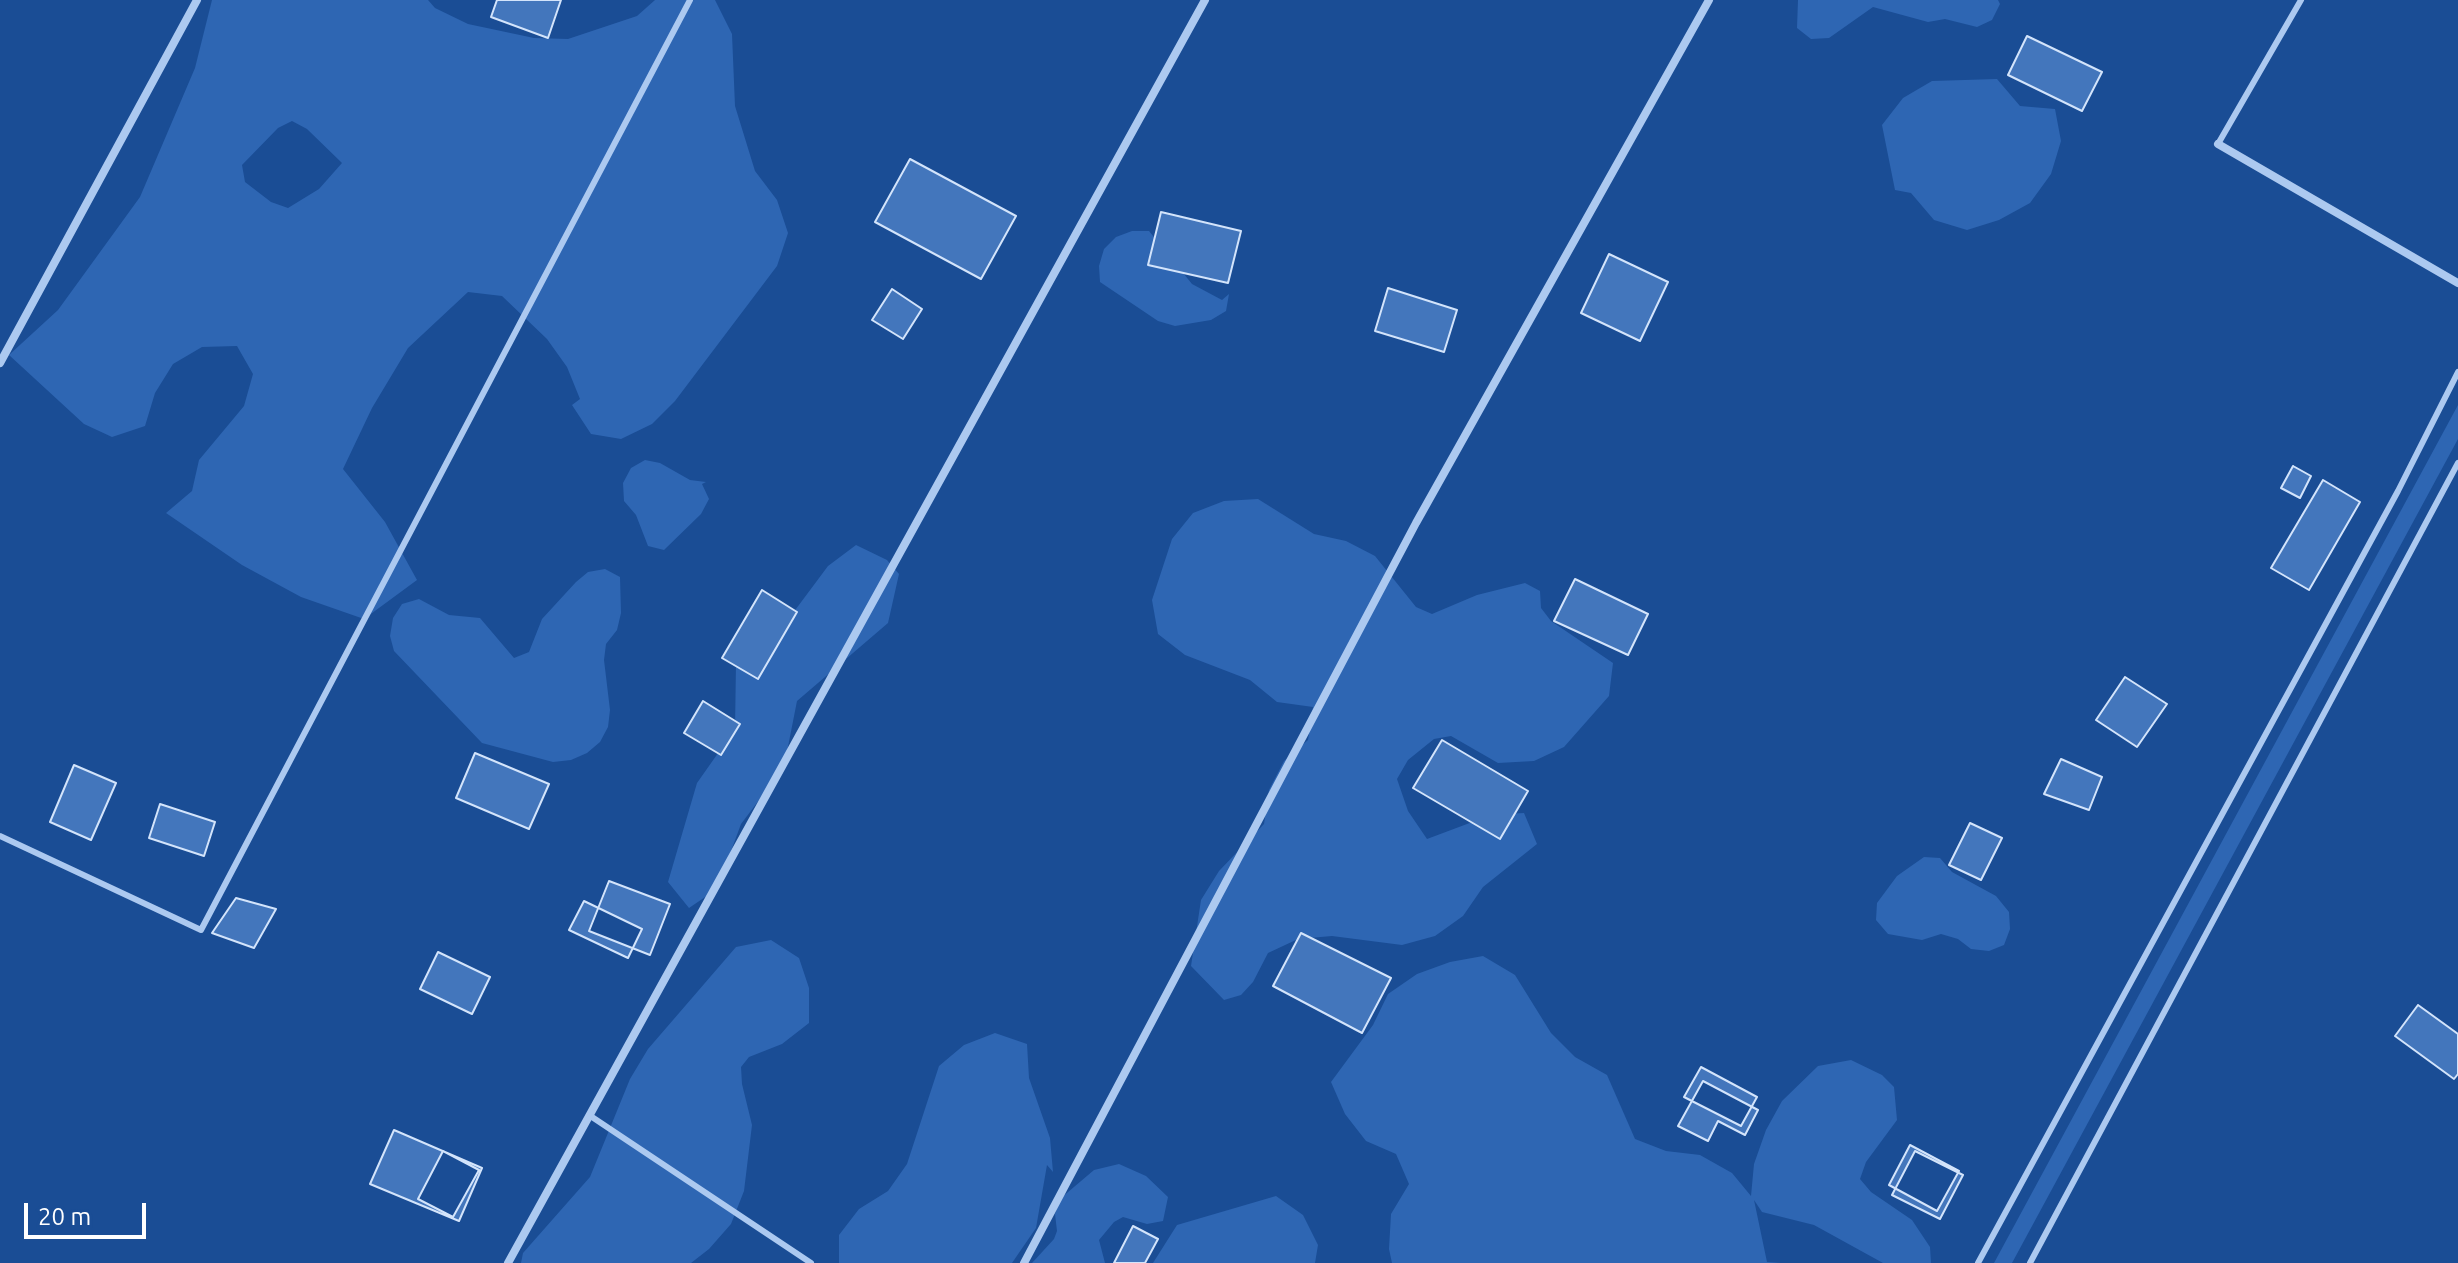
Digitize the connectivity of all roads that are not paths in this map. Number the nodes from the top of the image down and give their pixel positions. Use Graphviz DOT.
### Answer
graph roads {
  1 [pos="197,0"];
  2 [pos="690,0"];
  3 [pos="1205,0"];
  4 [pos="1709,0"];
  5 [pos="2301,0"];
  6 [pos="2218,144"];
  7 [pos="2458,283"];
  8 [pos="0,363"];
  9 [pos="2458,372"];
  10 [pos="2458,463"];
  11 [pos="0,836"];
  12 [pos="589,1115"];
  13 [pos="508,1263"];
  14 [pos="811,1263"];
  15 [pos="1024,1263"];
  16 [pos="1978,1263"];
  17 [pos="2030,1263"];
  1 -- 8 [label="street"];
  2 -- 11 [label="lane"];
  3 -- 12 [label="street"];
  4 -- 15 [label="street"];
  5 -- 6 [label="lane"];
  6 -- 7 [label="street"];
  9 -- 16 [label="lane"];
  10 -- 17 [label="lane"];
  12 -- 13 [label="street"];
  12 -- 14 [label="lane"];
}
